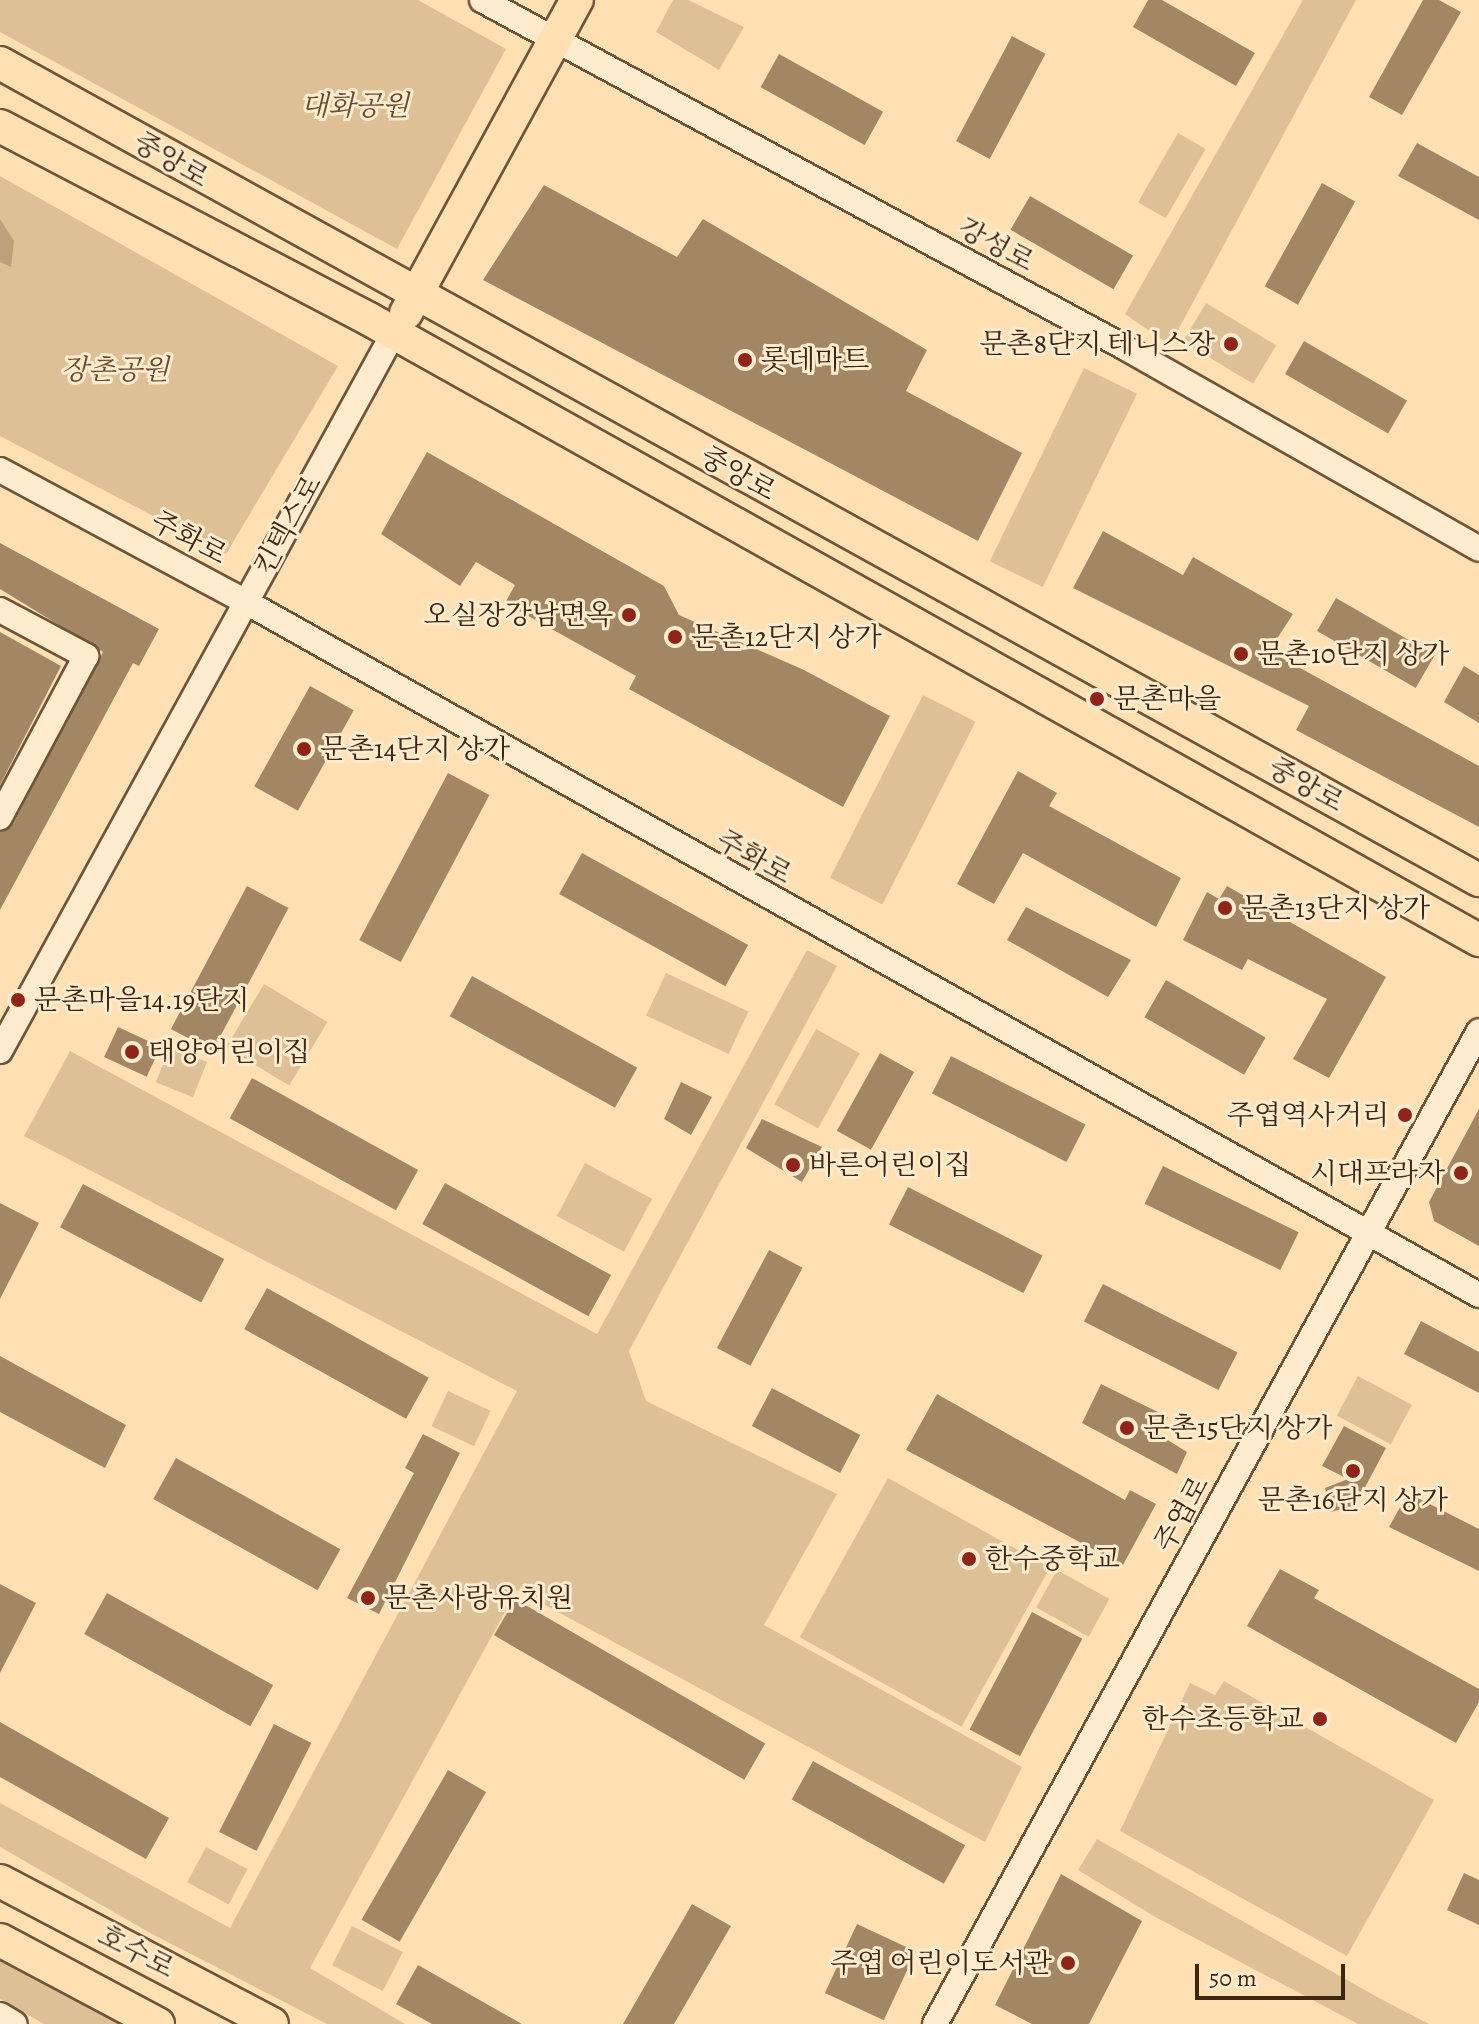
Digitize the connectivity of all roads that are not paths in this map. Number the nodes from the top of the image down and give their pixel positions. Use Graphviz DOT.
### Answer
graph roads {
  1 [pos="482,0"];
  2 [pos="577,0"];
  3 [pos="554,41"];
  4 [pos="0,63"];
  5 [pos="0,126"];
  6 [pos="415,296"];
  7 [pos="393,334"];
  8 [pos="0,470"];
  9 [pos="1479,549"];
  10 [pos="246,602"];
  11 [pos="0,610"];
  12 [pos="0,817"];
  13 [pos="1479,880"];
  14 [pos="1479,940"];
  15 [pos="1479,1031"];
  16 [pos="0,1051"];
  17 [pos="1369,1230"];
  18 [pos="1479,1295"];
  19 [pos="0,1881"];
  20 [pos="0,1940"];
  21 [pos="0,2015"];
  22 [pos="15,2024"];
  23 [pos="158,2024"];
  24 [pos="272,2024"];
  25 [pos="935,2024"];
  1 -- 3 [label="street, 강성로"];
  2 -- 3 [label="main road, 킨텍스로"];
  3 -- 6 [label="main road, 킨텍스로"];
  3 -- 9 [label="street, 강성로"];
  4 -- 6 [label="main road, 중앙로"];
  5 -- 7 [label="main road, 중앙로"];
  6 -- 7 [label="main road, 킨텍스로"];
  6 -- 13 [label="main road, 중앙로"];
  7 -- 10 [label="street, 킨텍스로"];
  7 -- 14 [label="main road, 중앙로"];
  8 -- 10 [label="street, 주화로"];
  10 -- 16 [label="street, 킨텍스로"];
  10 -- 17 [label="street, 주화로"];
  11 -- 12 [label="street"];
  15 -- 17 [label="street, 주엽로"];
  17 -- 18 [label="street, 주화로"];
  17 -- 25 [label="street, 주엽로"];
  19 -- 24 [label="main road, 호수로"];
  20 -- 23 [label="main road, 호수로"];
  21 -- 22 [label="street"];
}
